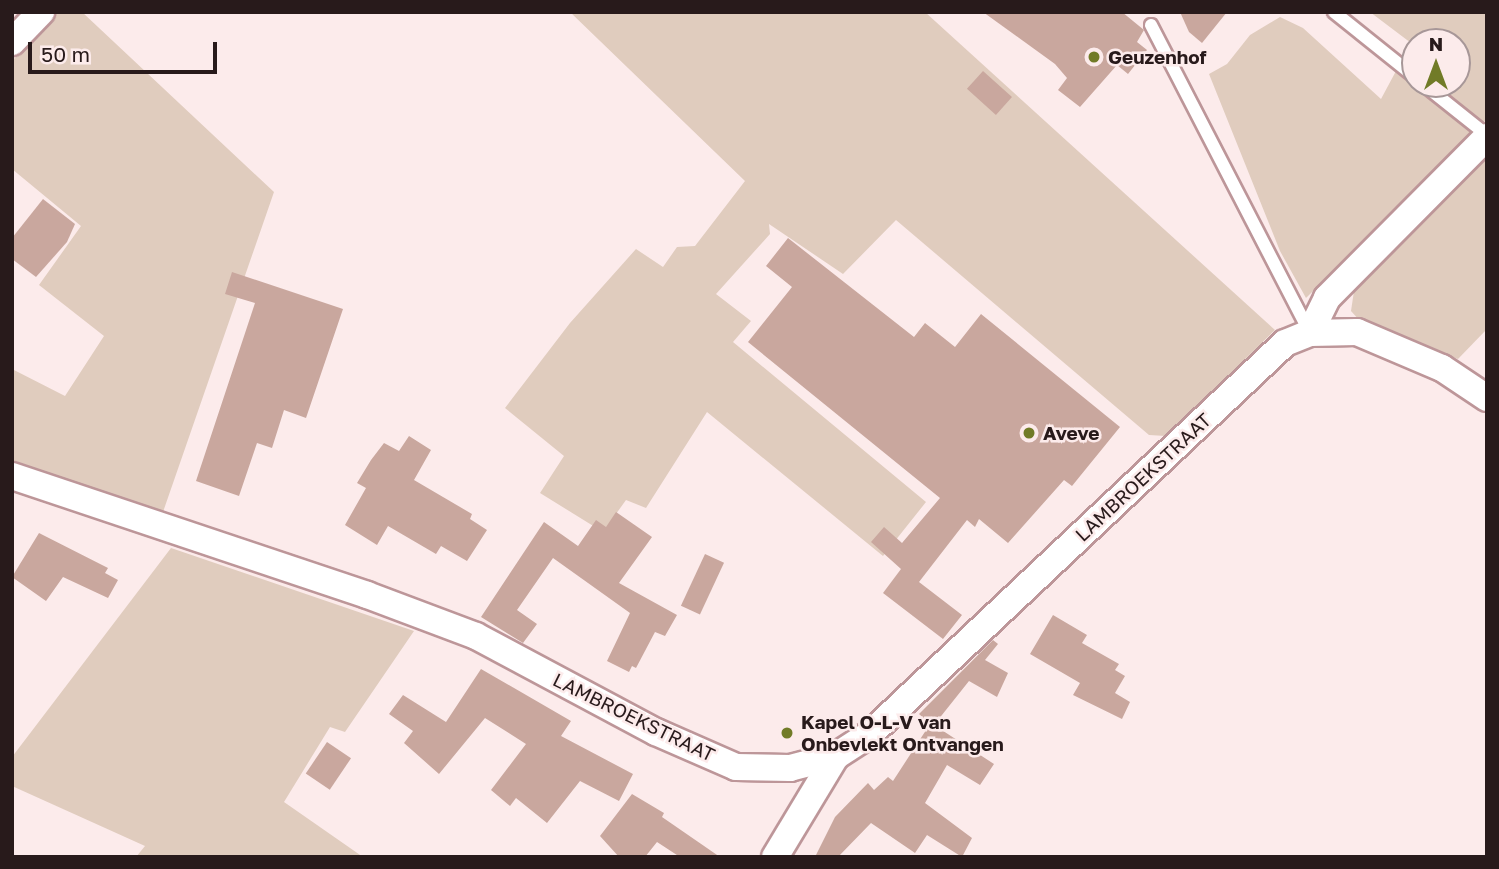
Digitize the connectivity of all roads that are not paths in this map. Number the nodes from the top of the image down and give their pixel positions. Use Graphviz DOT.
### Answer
graph roads {
  1 [pos="41,12"];
  2 [pos="1334,12"];
  3 [pos="1152,25"];
  4 [pos="12,42"];
  5 [pos="1401,66"];
  6 [pos="1440,98"];
  7 [pos="1487,136"];
  8 [pos="1310,333"];
  9 [pos="1487,398"];
  10 [pos="12,476"];
  11 [pos="836,756"];
  12 [pos="775,857"];
  1 -- 4 [label="street"];
  2 -- 5 [label="lane"];
  3 -- 8 [label="lane"];
  6 -- 7 [label="lane"];
  7 -- 8 [label="street"];
  8 -- 9 [label="street, LAMBROEKSTRAAT"];
  8 -- 11 [label="street, LAMBROEKSTRAAT"];
  10 -- 11 [label="street, LAMBROEKSTRAAT"];
  11 -- 12 [label="street"];
}
